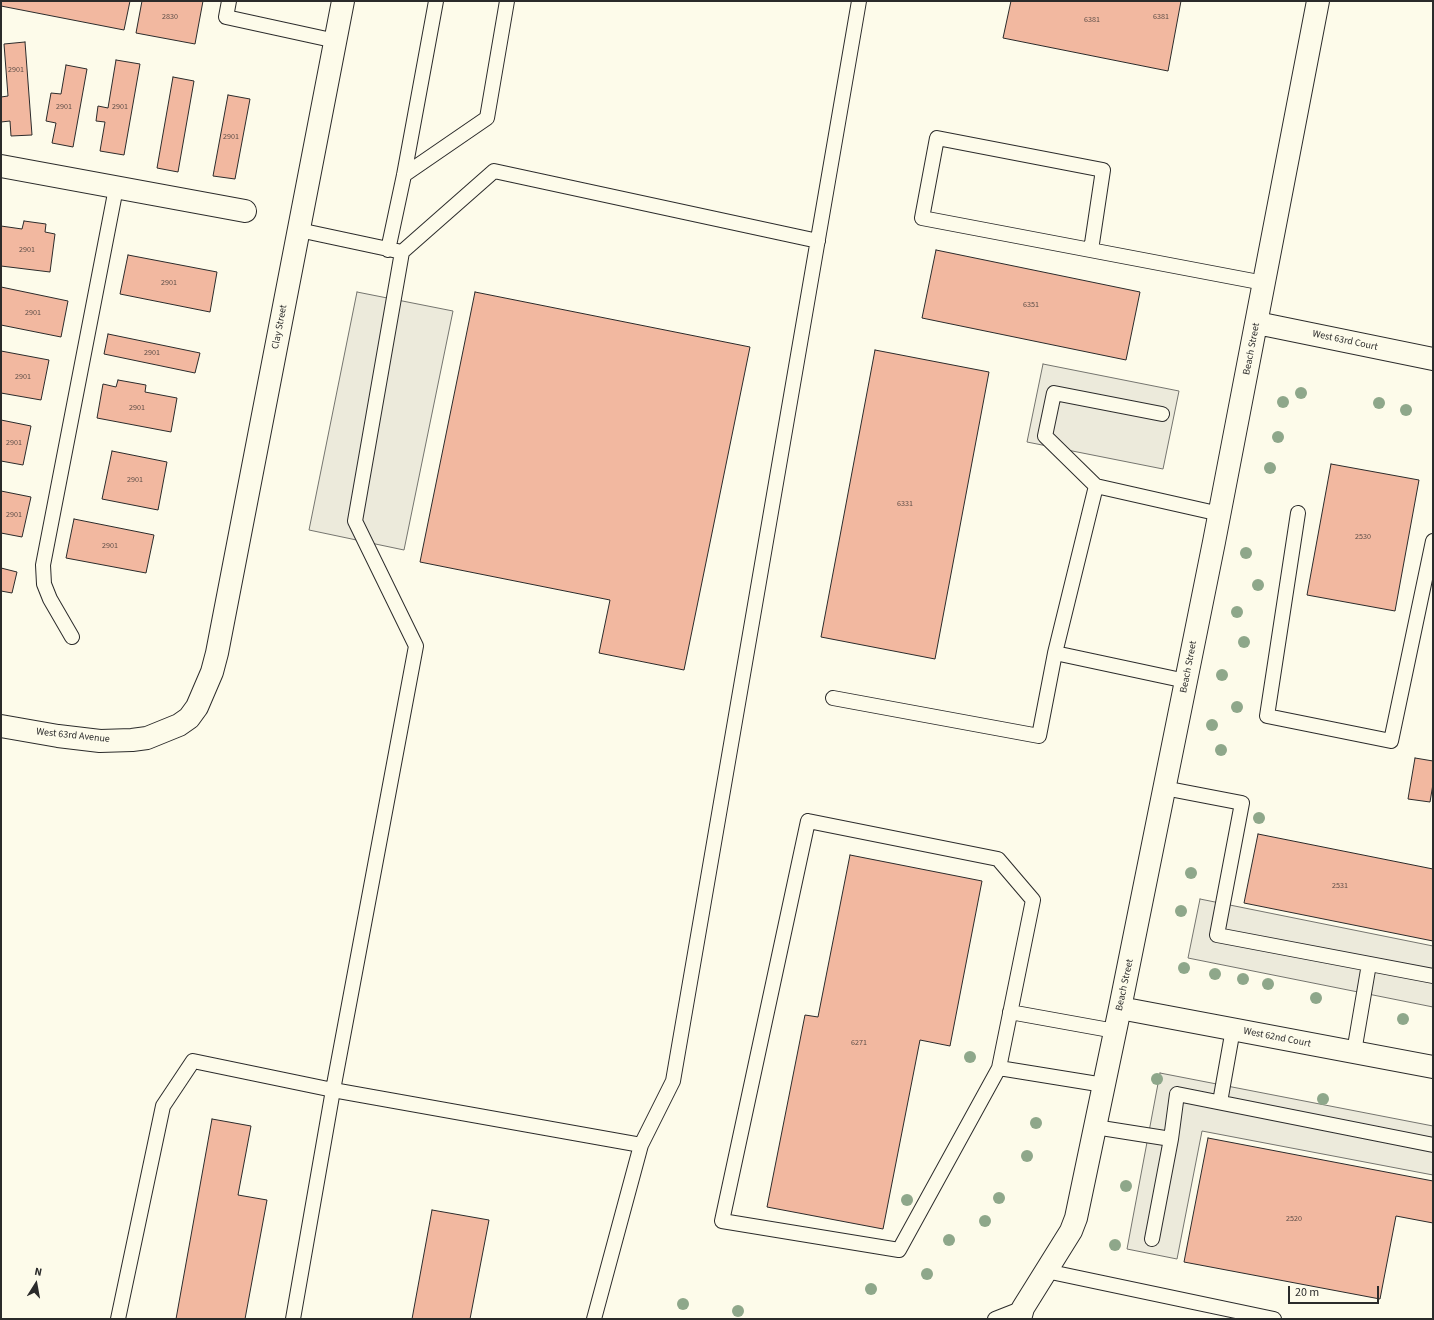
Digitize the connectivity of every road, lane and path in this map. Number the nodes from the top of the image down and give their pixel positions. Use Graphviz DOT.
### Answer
graph roads {
  1 [pos="229,1"];
  2 [pos="343,1"];
  3 [pos="436,1"];
  4 [pos="507,1"];
  5 [pos="859,1"];
  6 [pos="1318,1"];
  7 [pos="336,41"];
  8 [pos="1,166"];
  9 [pos="404,175"];
  10 [pos="116,188"];
  11 [pos="245,211"];
  12 [pos="299,230"];
  13 [pos="818,241"];
  14 [pos="388,250"];
  15 [pos="1091,250"];
  16 [pos="402,252"];
  17 [pos="1264,283"];
  18 [pos="1257,323"];
  19 [pos="1433,359"];
  20 [pos="1162,414"];
  21 [pos="1096,486"];
  22 [pos="1298,513"];
  23 [pos="1220,514"];
  24 [pos="1433,541"];
  25 [pos="72,637"];
  26 [pos="217,653"];
  27 [pos="1056,653"];
  28 [pos="1186,681"];
  29 [pos="833,698"];
  30 [pos="1,726"];
  31 [pos="1164,788"];
  32 [pos="1369,964"];
  33 [pos="1433,976"];
  34 [pos="1120,1008"];
  35 [pos="1010,1012"];
  36 [pos="1233,1029"];
  37 [pos="1115,1031"];
  38 [pos="1354,1052"];
  39 [pos="1433,1067"];
  40 [pos="999,1068"];
  41 [pos="1104,1085"];
  42 [pos="333,1090"];
  43 [pos="1220,1102"];
  44 [pos="1095,1128"];
  45 [pos="1171,1139"];
  46 [pos="641,1145"];
  47 [pos="1433,1146"];
  48 [pos="1152,1239"];
  49 [pos="1046,1272"];
  50 [pos="1021,1314"];
  51 [pos="118,1319"];
  52 [pos="293,1319"];
  53 [pos="594,1319"];
  54 [pos="995,1319"];
  55 [pos="1274,1319"];
  1 -- 7 [label="lane"];
  2 -- 7 [label="street, Clay Street"];
  3 -- 9 [label="lane"];
  4 -- 9 [label="lane"];
  5 -- 13 [label="lane"];
  6 -- 17 [label="street, Beach Street"];
  7 -- 12 [label="street, Clay Street"];
  8 -- 10 [label="street"];
  9 -- 14 [label="lane"];
  10 -- 11 [label="street"];
  10 -- 25 [label="lane"];
  12 -- 14 [label="lane"];
  12 -- 26 [label="street, Clay Street"];
  13 -- 16 [label="lane"];
  13 -- 46 [label="lane"];
  14 -- 16 [label="lane"];
  15 -- 15 [label="lane"];
  15 -- 17 [label="lane"];
  16 -- 42 [label="lane"];
  17 -- 18 [label="street, Beach Street"];
  18 -- 19 [label="street, West 63rd Court"];
  18 -- 23 [label="street, Beach Street"];
  20 -- 21 [label="lane"];
  21 -- 23 [label="lane"];
  21 -- 27 [label="lane"];
  22 -- 24 [label="lane"];
  23 -- 28 [label="street, Beach Street"];
  26 -- 30 [label="street, West 63rd Avenue"];
  27 -- 28 [label="lane"];
  27 -- 29 [label="lane"];
  28 -- 31 [label="street, Beach Street"];
  31 -- 32 [label="lane"];
  31 -- 34 [label="street, Beach Street"];
  32 -- 33 [label="lane"];
  32 -- 38 [label="lane"];
  34 -- 36 [label="street, West 62nd Court"];
  34 -- 37 [label="street, Beach Street"];
  35 -- 37 [label="lane"];
  35 -- 40 [label="lane"];
  35 -- 40 [label="lane"];
  36 -- 38 [label="street, West 62nd Court"];
  36 -- 43 [label="lane"];
  37 -- 41 [label="street, Beach Street"];
  38 -- 39 [label="street, West 62nd Court"];
  40 -- 41 [label="lane"];
  41 -- 44 [label="street, Beach Street"];
  42 -- 46 [label="lane"];
  42 -- 51 [label="lane"];
  42 -- 52 [label="lane"];
  43 -- 45 [label="lane"];
  43 -- 47 [label="lane"];
  44 -- 45 [label="lane"];
  44 -- 49 [label="street, Beach Street"];
  45 -- 48 [label="lane"];
  46 -- 53 [label="lane"];
  49 -- 50 [label="street, Beach Street"];
  49 -- 55 [label="lane"];
  50 -- 54 [label="lane"];
}
